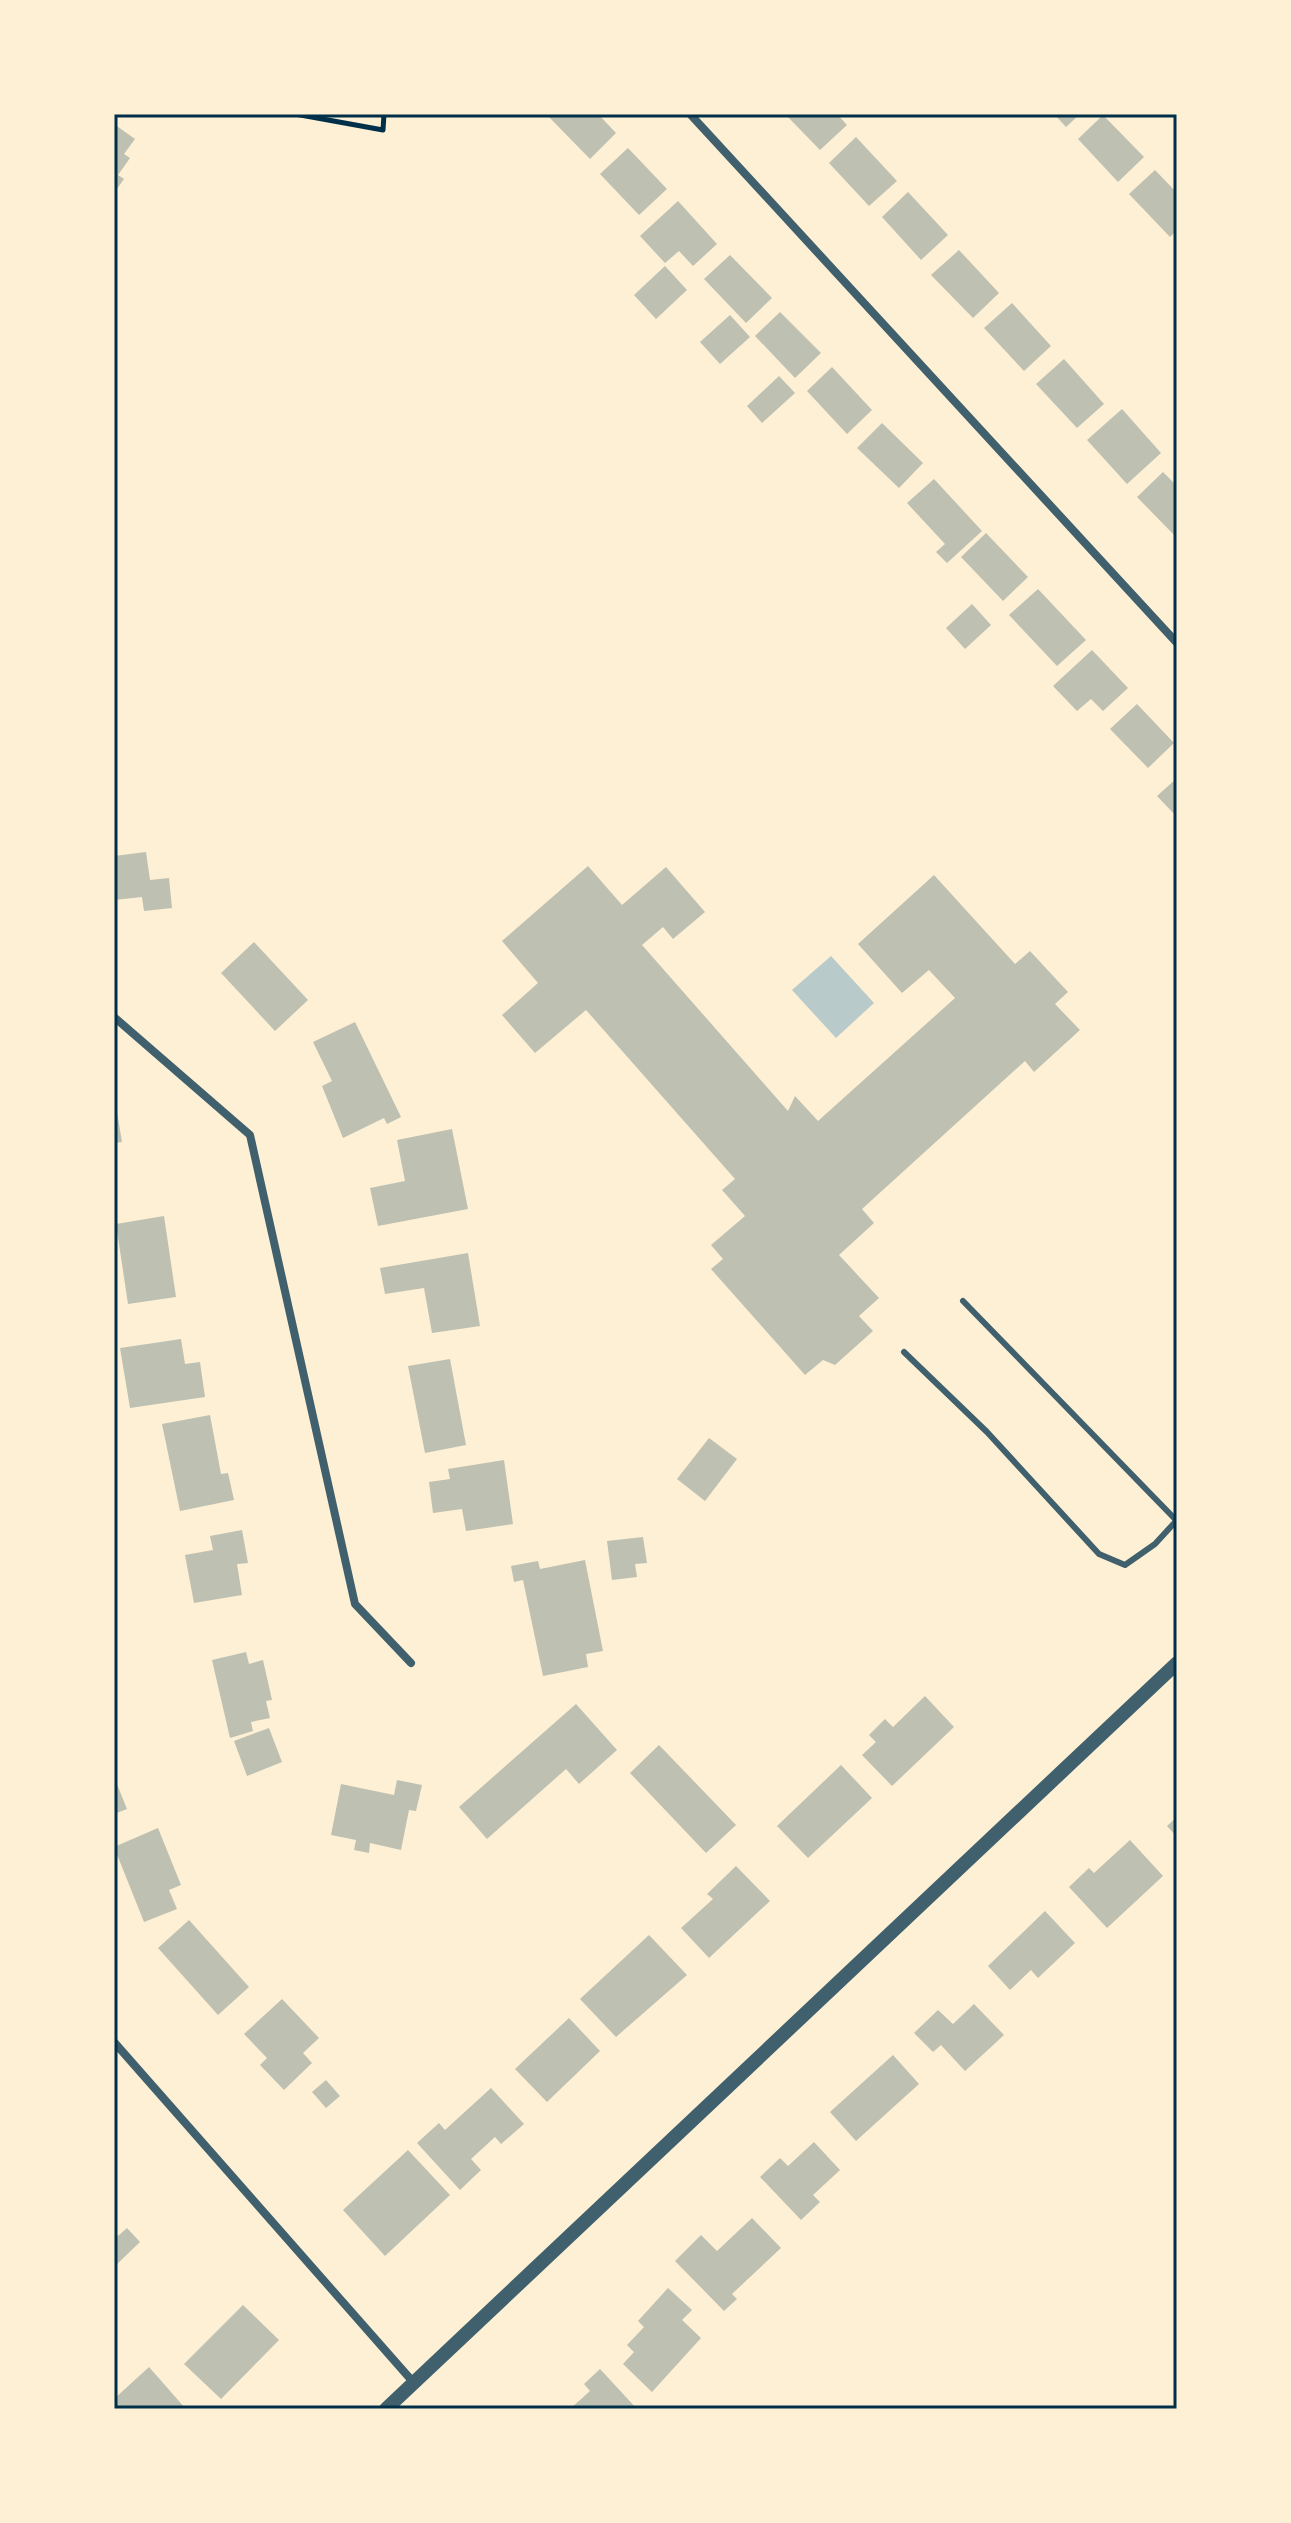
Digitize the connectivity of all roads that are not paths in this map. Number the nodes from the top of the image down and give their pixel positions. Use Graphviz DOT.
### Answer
graph roads {
  1 [pos="690,114"];
  2 [pos="1177,643"];
  3 [pos="114,1017"];
  4 [pos="963,1301"];
  5 [pos="904,1352"];
  6 [pos="1177,1520"];
  7 [pos="411,1663"];
  8 [pos="1177,1663"];
  9 [pos="114,2042"];
  10 [pos="414,2383"];
  11 [pos="386,2409"];
  1 -- 2 [label="street"];
  3 -- 7 [label="street"];
  4 -- 6 [label="lane"];
  5 -- 6 [label="lane"];
  8 -- 10 [label="street"];
  9 -- 10 [label="street"];
  10 -- 11 [label="street"];
}
